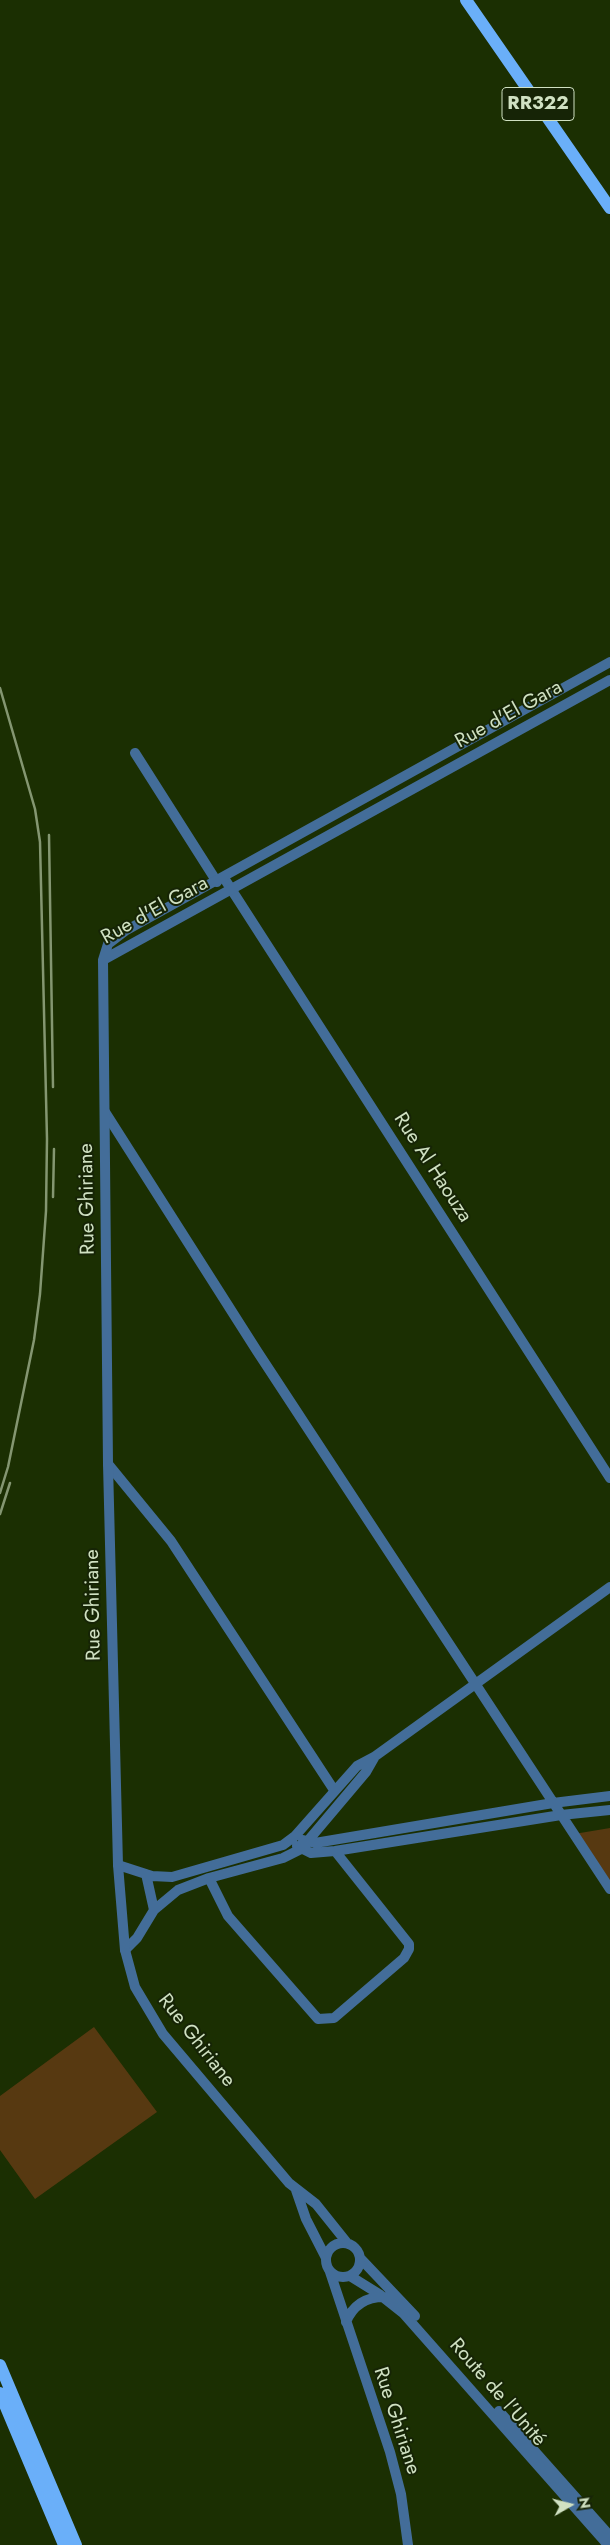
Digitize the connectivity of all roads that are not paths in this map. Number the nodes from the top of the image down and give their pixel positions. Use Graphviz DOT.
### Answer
graph roads {
  1 [pos="466,0"];
  2 [pos="610,208"];
  3 [pos="610,662"];
  4 [pos="610,680"];
  5 [pos="135,753"];
  6 [pos="220,880"];
  7 [pos="231,889"];
  8 [pos="103,960"];
  9 [pos="104,1112"];
  10 [pos="108,1464"];
  11 [pos="610,1478"];
  12 [pos="610,1587"];
  13 [pos="474,1684"];
  14 [pos="374,1757"];
  15 [pos="334,1790"];
  16 [pos="610,1796"];
  17 [pos="553,1803"];
  18 [pos="610,1810"];
  19 [pos="561,1815"];
  20 [pos="293,1838"];
  21 [pos="304,1846"];
  22 [pos="335,1851"];
  23 [pos="118,1865"];
  24 [pos="146,1874"];
  25 [pos="209,1878"];
  26 [pos="610,1890"];
  27 [pos="154,1910"];
  28 [pos="125,1950"];
  29 [pos="296,2190"];
  30 [pos="348,2244"];
  31 [pos="326,2258"];
  32 [pos="360,2258"];
  33 [pos="330,2272"];
  34 [pos="348,2277"];
  35 [pos="384,2297"];
  36 [pos="341,2309"];
  37 [pos="346,2322"];
  38 [pos="0,2365"];
  39 [pos="460,2372"];
  40 [pos="0,2393"];
  41 [pos="608,2540"];
  42 [pos="64,2545"];
  43 [pos="76,2545"];
  44 [pos="408,2545"];
  1 -- 2 [label="main road, RR322"];
  3 -- 6 [label="street, Rue d'El Gara"];
  4 -- 7 [label="street, Rue d'El Gara"];
  5 -- 6 [label="street, Rue Al Haouza"];
  6 -- 7 [label="street, Rue Al Haouza"];
  6 -- 8 [label="street, Rue d'El Gara"];
  7 -- 8 [label="street, Rue d'El Gara"];
  7 -- 11 [label="street, Rue Al Haouza"];
  8 -- 9 [label="street, Rue Ghiriane"];
  9 -- 10 [label="street, Rue Ghiriane"];
  9 -- 13 [label="street"];
  10 -- 15 [label="street"];
  10 -- 23 [label="street, Rue Ghiriane"];
  12 -- 13 [label="street"];
  13 -- 14 [label="street"];
  13 -- 17 [label="street"];
  14 -- 15 [label="street"];
  14 -- 21 [label="street"];
  15 -- 20 [label="street"];
  16 -- 17 [label="street"];
  17 -- 19 [label="street"];
  17 -- 21 [label="street"];
  18 -- 19 [label="street"];
  19 -- 22 [label="street"];
  19 -- 26 [label="street"];
  20 -- 21 [label="street"];
  20 -- 24 [label="street"];
  21 -- 22 [label="street"];
  21 -- 25 [label="street"];
  22 -- 25 [label="street"];
  23 -- 24 [label="street"];
  23 -- 28 [label="street, Rue Ghiriane"];
  24 -- 27 [label="street"];
  25 -- 27 [label="street"];
  27 -- 28 [label="street"];
  28 -- 29 [label="street, Rue Ghiriane"];
  29 -- 30 [label="street, Rue Ghiriane"];
  29 -- 31 [label="street, Rue Ghiriane"];
  30 -- 31 [label="street"];
  30 -- 32 [label="street"];
  31 -- 33 [label="street"];
  32 -- 34 [label="street"];
  32 -- 39 [label="street, Route de l'Unité"];
  33 -- 34 [label="street"];
  33 -- 36 [label="street, Rue Ghiriane"];
  34 -- 35 [label="street, Route de l'Unité"];
  34 -- 36 [label="street"];
  35 -- 37 [label="street"];
  35 -- 39 [label="street, Route de l'Unité"];
  36 -- 37 [label="street, Rue Ghiriane"];
  37 -- 44 [label="street, Rue Ghiriane"];
  38 -- 43 [label="main road"];
  39 -- 41 [label="street, Route de l'Unité"];
  40 -- 42 [label="main road"];
}
